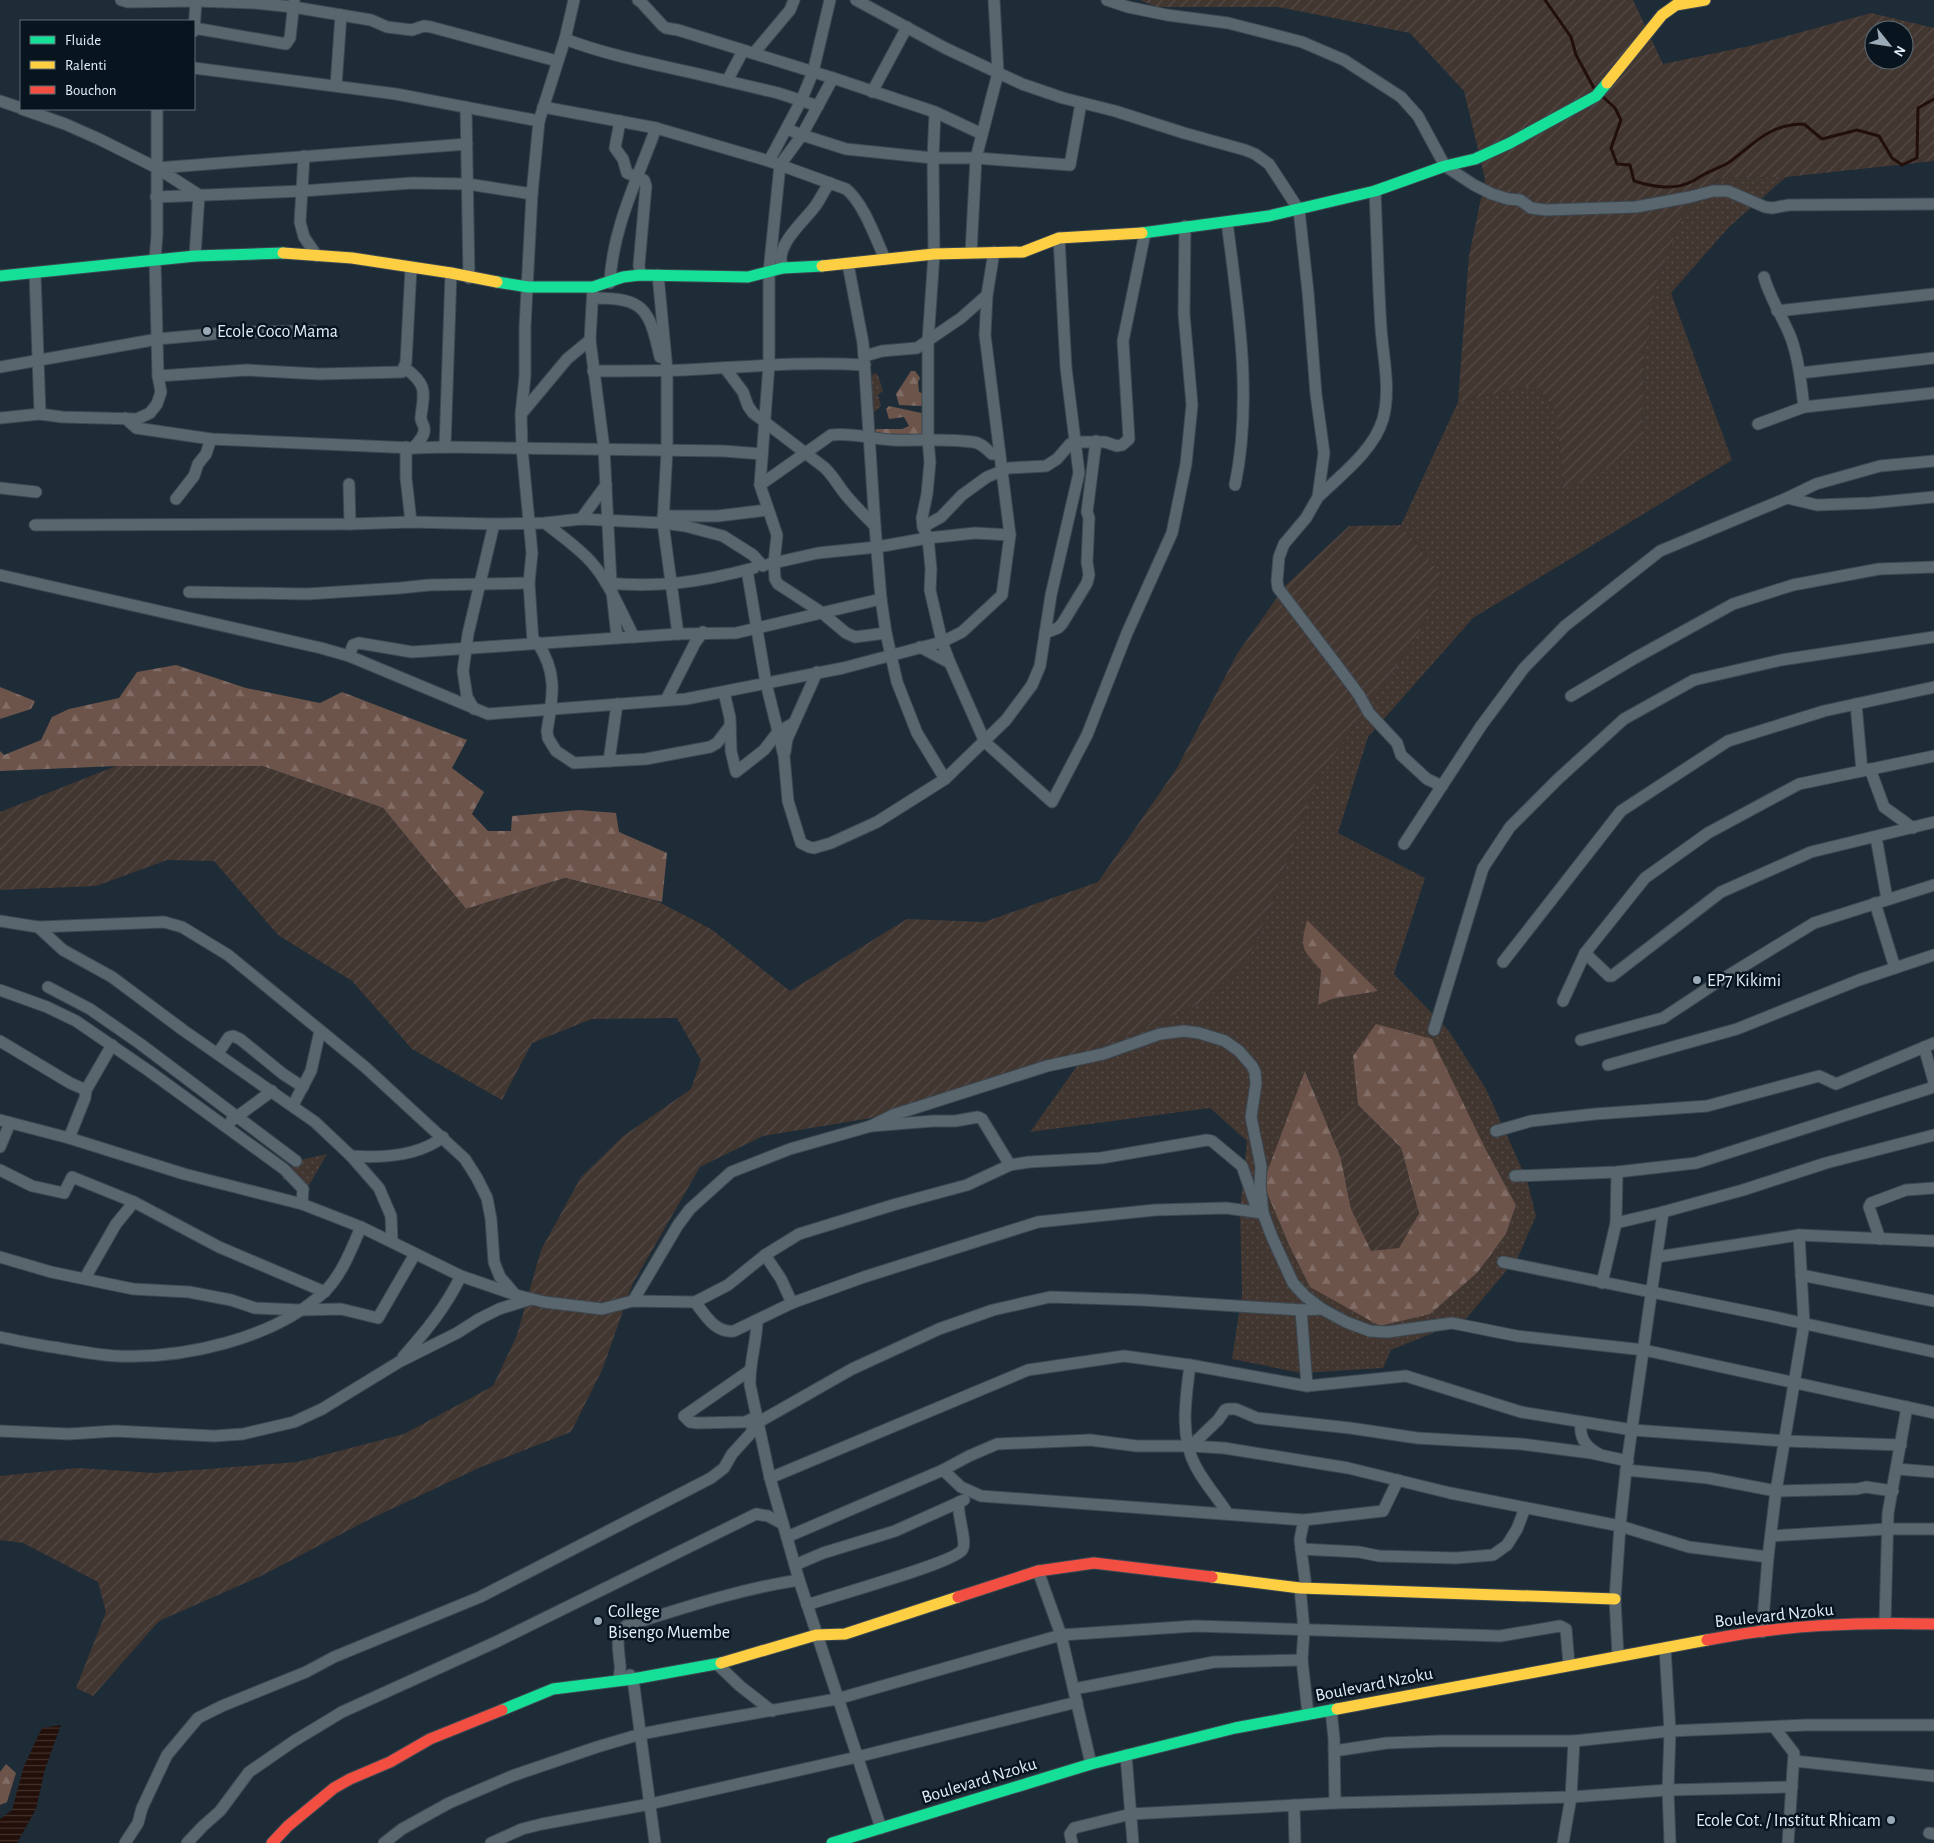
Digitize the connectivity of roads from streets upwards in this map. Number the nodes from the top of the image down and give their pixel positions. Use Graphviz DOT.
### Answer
graph roads {
  1 [pos="121,0"];
  2 [pos="574,0"];
  3 [pos="638,0"];
  4 [pos="794,0"];
  5 [pos="830,0"];
  6 [pos="856,0"];
  7 [pos="994,0"];
  8 [pos="1107,0"];
  9 [pos="1705,0"];
  10 [pos="196,1"];
  11 [pos="1674,2"];
  12 [pos="293,4"];
  13 [pos="341,15"];
  14 [pos="195,20"];
  15 [pos="907,27"];
  16 [pos="195,30"];
  17 [pos="565,39"];
  18 [pos="748,52"];
  19 [pos="557,61"];
  20 [pos="195,68"];
  21 [pos="813,72"];
  22 [pos="998,73"];
  23 [pos="833,78"];
  24 [pos="727,81"];
  25 [pos="336,86"];
  26 [pos="872,92"];
  27 [pos="0,101"];
  28 [pos="801,101"];
  29 [pos="1082,102"];
  30 [pos="543,106"];
  31 [pos="818,106"];
  32 [pos="466,107"];
  33 [pos="20,108"];
  34 [pos="25,110"];
  35 [pos="157,110"];
  36 [pos="935,112"];
  37 [pos="539,121"];
  38 [pos="620,121"];
  39 [pos="656,128"];
  40 [pos="788,129"];
  41 [pos="982,134"];
  42 [pos="802,135"];
  43 [pos="467,144"];
  44 [pos="304,156"];
  45 [pos="933,158"];
  46 [pos="976,158"];
  47 [pos="774,163"];
  48 [pos="1445,166"];
  49 [pos="157,168"];
  50 [pos="638,178"];
  51 [pos="830,183"];
  52 [pos="468,184"];
  53 [pos="302,191"];
  54 [pos="1375,191"];
  55 [pos="532,194"];
  56 [pos="199,195"];
  57 [pos="156,197"];
  58 [pos="1934,204"];
  59 [pos="1299,210"];
  60 [pos="1227,222"];
  61 [pos="1185,226"];
  62 [pos="1145,233"];
  63 [pos="1059,238"];
  64 [pos="994,252"];
  65 [pos="972,253"];
  66 [pos="934,254"];
  67 [pos="195,256"];
  68 [pos="317,256"];
  69 [pos="885,258"];
  70 [pos="155,260"];
  71 [pos="848,264"];
  72 [pos="410,268"];
  73 [pos="783,268"];
  74 [pos="769,272"];
  75 [pos="34,273"];
  76 [pos="451,273"];
  77 [pos="640,275"];
  78 [pos="658,275"];
  79 [pos="0,276"];
  80 [pos="1764,277"];
  81 [pos="469,278"];
  82 [pos="610,283"];
  83 [pos="528,287"];
  84 [pos="593,293"];
  85 [pos="1934,294"];
  86 [pos="986,295"];
  87 [pos="1777,311"];
  88 [pos="315,331"];
  89 [pos="158,339"];
  90 [pos="590,340"];
  91 [pos="928,341"];
  92 [pos="1934,358"];
  93 [pos="38,360"];
  94 [pos="865,360"];
  95 [pos="769,364"];
  96 [pos="0,367"];
  97 [pos="405,368"];
  98 [pos="667,368"];
  99 [pos="725,368"];
  100 [pos="593,371"];
  101 [pos="1800,373"];
  102 [pos="158,376"];
  103 [pos="1934,393"];
  104 [pos="1804,407"];
  105 [pos="40,414"];
  106 [pos="521,414"];
  107 [pos="0,418"];
  108 [pos="125,418"];
  109 [pos="764,421"];
  110 [pos="1758,424"];
  111 [pos="870,437"];
  112 [pos="211,439"];
  113 [pos="928,440"];
  114 [pos="1096,441"];
  115 [pos="1075,442"];
  116 [pos="410,447"];
  117 [pos="444,447"];
  118 [pos="522,448"];
  119 [pos="604,449"];
  120 [pos="667,450"];
  121 [pos="804,453"];
  122 [pos="762,454"];
  123 [pos="999,454"];
  124 [pos="1934,461"];
  125 [pos="1002,471"];
  126 [pos="349,484"];
  127 [pos="1235,485"];
  128 [pos="606,486"];
  129 [pos="760,486"];
  130 [pos="0,488"];
  131 [pos="36,492"];
  132 [pos="1318,497"];
  133 [pos="1787,498"];
  134 [pos="1934,498"];
  135 [pos="176,499"];
  136 [pos="767,510"];
  137 [pos="581,519"];
  138 [pos="663,520"];
  139 [pos="609,521"];
  140 [pos="411,522"];
  141 [pos="529,523"];
  142 [pos="545,523"];
  143 [pos="350,524"];
  144 [pos="494,524"];
  145 [pos="35,525"];
  146 [pos="875,526"];
  147 [pos="926,532"];
  148 [pos="1010,535"];
  149 [pos="877,547"];
  150 [pos="769,564"];
  151 [pos="1934,567"];
  152 [pos="747,570"];
  153 [pos="0,576"];
  154 [pos="530,583"];
  155 [pos="608,583"];
  156 [pos="480,584"];
  157 [pos="670,585"];
  158 [pos="189,592"];
  159 [pos="613,596"];
  160 [pos="881,598"];
  161 [pos="821,612"];
  162 [pos="758,628"];
  163 [pos="703,632"];
  164 [pos="886,633"];
  165 [pos="678,634"];
  166 [pos="1045,634"];
  167 [pos="617,637"];
  168 [pos="634,637"];
  169 [pos="1934,637"];
  170 [pos="535,642"];
  171 [pos="942,642"];
  172 [pos="920,647"];
  173 [pos="466,648"];
  174 [pos="349,656"];
  175 [pos="892,656"];
  176 [pos="950,663"];
  177 [pos="817,672"];
  178 [pos="766,683"];
  179 [pos="1934,687"];
  180 [pos="724,692"];
  181 [pos="1571,696"];
  182 [pos="666,700"];
  183 [pos="617,704"];
  184 [pos="1856,704"];
  185 [pos="474,709"];
  186 [pos="550,709"];
  187 [pos="794,723"];
  188 [pos="730,726"];
  189 [pos="778,732"];
  190 [pos="985,742"];
  191 [pos="784,756"];
  192 [pos="1934,756"];
  193 [pos="610,761"];
  194 [pos="1866,770"];
  195 [pos="945,779"];
  196 [pos="1442,786"];
  197 [pos="1934,822"];
  198 [pos="1913,828"];
  199 [pos="1876,837"];
  200 [pos="1404,844"];
  201 [pos="1934,885"];
  202 [pos="1887,899"];
  203 [pos="1874,903"];
  204 [pos="0,921"];
  205 [pos="38,927"];
  206 [pos="1585,952"];
  207 [pos="1934,955"];
  208 [pos="1502,962"];
  209 [pos="1895,968"];
  210 [pos="48,987"];
  211 [pos="0,990"];
  212 [pos="1563,1001"];
  213 [pos="1434,1030"];
  214 [pos="320,1031"];
  215 [pos="1581,1040"];
  216 [pos="0,1041"];
  217 [pos="112,1045"];
  218 [pos="1929,1045"];
  219 [pos="218,1053"];
  220 [pos="1608,1065"];
  221 [pos="1934,1082"];
  222 [pos="303,1087"];
  223 [pos="1934,1087"];
  224 [pos="86,1090"];
  225 [pos="272,1091"];
  226 [pos="293,1106"];
  227 [pos="237,1118"];
  228 [pos="5,1122"];
  229 [pos="224,1124"];
  230 [pos="871,1126"];
  231 [pos="1496,1132"];
  232 [pos="1934,1135"];
  233 [pos="443,1137"];
  234 [pos="69,1138"];
  235 [pos="0,1147"];
  236 [pos="350,1156"];
  237 [pos="296,1161"];
  238 [pos="1010,1165"];
  239 [pos="0,1170"];
  240 [pos="1617,1172"];
  241 [pos="1515,1176"];
  242 [pos="1934,1188"];
  243 [pos="134,1202"];
  244 [pos="302,1204"];
  245 [pos="1663,1212"];
  246 [pos="1261,1213"];
  247 [pos="1616,1223"];
  248 [pos="361,1227"];
  249 [pos="1799,1235"];
  250 [pos="1880,1239"];
  251 [pos="1934,1241"];
  252 [pos="392,1242"];
  253 [pos="415,1254"];
  254 [pos="765,1255"];
  255 [pos="0,1257"];
  256 [pos="1656,1257"];
  257 [pos="1503,1262"];
  258 [pos="1801,1275"];
  259 [pos="461,1276"];
  260 [pos="85,1278"];
  261 [pos="1602,1283"];
  262 [pos="325,1292"];
  263 [pos="1651,1293"];
  264 [pos="516,1295"];
  265 [pos="531,1299"];
  266 [pos="633,1301"];
  267 [pos="1934,1301"];
  268 [pos="695,1302"];
  269 [pos="792,1303"];
  270 [pos="1322,1308"];
  271 [pos="300,1310"];
  272 [pos="1301,1310"];
  273 [pos="757,1320"];
  274 [pos="1804,1324"];
  275 [pos="0,1337"];
  276 [pos="1644,1350"];
  277 [pos="1934,1352"];
  278 [pos="399,1362"];
  279 [pos="1190,1365"];
  280 [pos="749,1371"];
  281 [pos="1794,1383"];
  282 [pos="1307,1386"];
  283 [pos="1908,1407"];
  284 [pos="1934,1413"];
  285 [pos="755,1420"];
  286 [pos="1581,1422"];
  287 [pos="1632,1430"];
  288 [pos="0,1431"];
  289 [pos="1786,1441"];
  290 [pos="1901,1445"];
  291 [pos="1190,1446"];
  292 [pos="1605,1456"];
  293 [pos="1627,1465"];
  294 [pos="1896,1469"];
  295 [pos="943,1470"];
  296 [pos="1934,1472"];
  297 [pos="770,1478"];
  298 [pos="1398,1480"];
  299 [pos="1776,1491"];
  300 [pos="1893,1491"];
  301 [pos="981,1496"];
  302 [pos="959,1502"];
  303 [pos="1525,1508"];
  304 [pos="1228,1514"];
  305 [pos="1304,1520"];
  306 [pos="783,1524"];
  307 [pos="1620,1526"];
  308 [pos="1887,1529"];
  309 [pos="1934,1529"];
  310 [pos="1771,1536"];
  311 [pos="787,1537"];
  312 [pos="1301,1549"];
  313 [pos="1768,1557"];
  314 [pos="795,1566"];
  315 [pos="1038,1571"];
  316 [pos="798,1580"];
  317 [pos="1303,1587"];
  318 [pos="1614,1599"];
  319 [pos="807,1604"];
  320 [pos="1884,1623"];
  321 [pos="1934,1624"];
  322 [pos="1304,1629"];
  323 [pos="1762,1632"];
  324 [pos="816,1635"];
  325 [pos="1060,1635"];
  326 [pos="1665,1648"];
  327 [pos="1618,1656"];
  328 [pos="1302,1660"];
  329 [pos="620,1664"];
  330 [pos="717,1664"];
  331 [pos="1569,1665"];
  332 [pos="633,1679"];
  333 [pos="619,1680"];
  334 [pos="1074,1688"];
  335 [pos="837,1699"];
  336 [pos="1077,1702"];
  337 [pos="1332,1710"];
  338 [pos="772,1712"];
  339 [pos="1308,1714"];
  340 [pos="1934,1725"];
  341 [pos="1774,1727"];
  342 [pos="1670,1732"];
  343 [pos="641,1734"];
  344 [pos="1574,1741"];
  345 [pos="1334,1751"];
  346 [pos="1126,1756"];
  347 [pos="857,1757"];
  348 [pos="1795,1761"];
  349 [pos="1091,1764"];
  350 [pos="1934,1776"];
  351 [pos="1792,1787"];
  352 [pos="1668,1790"];
  353 [pos="1571,1797"];
  354 [pos="1335,1803"];
  355 [pos="650,1804"];
  356 [pos="1294,1806"];
  357 [pos="1131,1814"];
  358 [pos="881,1828"];
  359 [pos="846,1841"];
  360 [pos="126,1843"];
  361 [pos="187,1843"];
  362 [pos="272,1843"];
  363 [pos="384,1843"];
  364 [pos="491,1843"];
  365 [pos="655,1843"];
  366 [pos="832,1843"];
  367 [pos="1072,1843"];
  368 [pos="1133,1843"];
  369 [pos="1295,1843"];
  370 [pos="1562,1843"];
  371 [pos="1670,1843"];
  372 [pos="1788,1843"];
  1 -- 10 [label="street"];
  2 -- 17 [label="street"];
  3 -- 18 [label="street"];
  4 -- 18 [label="street"];
  5 -- 21 [label="street"];
  6 -- 15 [label="street"];
  7 -- 22 [label="street"];
  8 -- 48 [label="street"];
  9 -- 11 [label="street"];
  10 -- 12 [label="street"];
  10 -- 14 [label="street"];
  11 -- 48 [label="street"];
  12 -- 13 [label="street"];
  12 -- 16 [label="street"];
  13 -- 19 [label="street"];
  13 -- 25 [label="street"];
  15 -- 22 [label="street"];
  15 -- 26 [label="street"];
  17 -- 19 [label="street"];
  17 -- 24 [label="street"];
  18 -- 21 [label="street"];
  18 -- 24 [label="street"];
  19 -- 30 [label="street"];
  20 -- 25 [label="street"];
  21 -- 23 [label="street"];
  21 -- 28 [label="street"];
  22 -- 29 [label="street"];
  22 -- 41 [label="street"];
  23 -- 26 [label="street"];
  23 -- 31 [label="street"];
  24 -- 28 [label="street"];
  25 -- 32 [label="street"];
  26 -- 36 [label="street"];
  27 -- 33 [label="street"];
  28 -- 31 [label="street"];
  28 -- 40 [label="street"];
  29 -- 46 [label="street"];
  29 -- 59 [label="street"];
  30 -- 37 [label="street"];
  30 -- 38 [label="street"];
  31 -- 42 [label="street"];
  32 -- 37 [label="street"];
  32 -- 43 [label="street"];
  34 -- 49 [label="street"];
  35 -- 49 [label="street"];
  36 -- 41 [label="street"];
  36 -- 45 [label="street"];
  37 -- 55 [label="street"];
  38 -- 39 [label="street"];
  38 -- 50 [label="street"];
  39 -- 47 [label="street"];
  39 -- 50 [label="street"];
  40 -- 42 [label="street"];
  40 -- 47 [label="street"];
  41 -- 46 [label="street"];
  42 -- 45 [label="street"];
  42 -- 47 [label="street"];
  43 -- 44 [label="street"];
  43 -- 52 [label="street"];
  44 -- 49 [label="street"];
  44 -- 53 [label="street"];
  45 -- 46 [label="street"];
  45 -- 66 [label="street"];
  46 -- 65 [label="street"];
  47 -- 51 [label="street"];
  47 -- 74 [label="street"];
  48 -- 54 [label="street"];
  48 -- 58 [label="street"];
  49 -- 56 [label="street"];
  49 -- 57 [label="street"];
  50 -- 77 [label="street"];
  50 -- 82 [label="street"];
  51 -- 69 [label="street"];
  51 -- 73 [label="street"];
  52 -- 53 [label="street"];
  52 -- 55 [label="street"];
  52 -- 81 [label="street"];
  53 -- 56 [label="street"];
  53 -- 68 [label="street"];
  54 -- 59 [label="street"];
  54 -- 132 [label="street"];
  55 -- 83 [label="street"];
  56 -- 57 [label="street"];
  56 -- 67 [label="street"];
  57 -- 70 [label="street"];
  59 -- 60 [label="street"];
  59 -- 132 [label="street"];
  60 -- 61 [label="street"];
  60 -- 127 [label="street"];
  61 -- 62 [label="street"];
  61 -- 190 [label="street"];
  62 -- 63 [label="street"];
  62 -- 114 [label="street"];
  63 -- 64 [label="street"];
  63 -- 115 [label="street"];
  64 -- 65 [label="street"];
  64 -- 86 [label="street"];
  65 -- 66 [label="street"];
  66 -- 69 [label="street"];
  66 -- 91 [label="street"];
  67 -- 68 [label="street"];
  67 -- 70 [label="street"];
  68 -- 72 [label="street"];
  69 -- 71 [label="street"];
  70 -- 75 [label="street"];
  70 -- 89 [label="street"];
  71 -- 73 [label="street"];
  71 -- 94 [label="street"];
  72 -- 76 [label="street"];
  72 -- 97 [label="street"];
  73 -- 74 [label="street"];
  74 -- 78 [label="street"];
  74 -- 95 [label="street"];
  75 -- 79 [label="street"];
  75 -- 93 [label="street"];
  76 -- 81 [label="street"];
  76 -- 117 [label="street"];
  77 -- 78 [label="street"];
  77 -- 82 [label="street"];
  78 -- 98 [label="street"];
  80 -- 87 [label="street"];
  81 -- 83 [label="street"];
  82 -- 84 [label="street"];
  83 -- 84 [label="street"];
  83 -- 106 [label="street"];
  84 -- 90 [label="street"];
  84 -- 98 [label="street"];
  85 -- 87 [label="street"];
  86 -- 91 [label="street"];
  86 -- 123 [label="street"];
  87 -- 101 [label="street"];
  88 -- 89 [label="street"];
  89 -- 93 [label="street"];
  89 -- 102 [label="street"];
  90 -- 100 [label="street"];
  90 -- 106 [label="street"];
  91 -- 94 [label="street"];
  91 -- 113 [label="street"];
  92 -- 101 [label="street"];
  93 -- 96 [label="street"];
  93 -- 105 [label="street"];
  94 -- 95 [label="street"];
  94 -- 111 [label="street"];
  95 -- 99 [label="street"];
  95 -- 109 [label="street"];
  97 -- 102 [label="street"];
  97 -- 116 [label="street"];
  98 -- 99 [label="street"];
  98 -- 100 [label="street"];
  98 -- 120 [label="street"];
  99 -- 109 [label="street"];
  100 -- 119 [label="street"];
  101 -- 104 [label="street"];
  102 -- 108 [label="street"];
  103 -- 104 [label="street"];
  104 -- 110 [label="street"];
  105 -- 107 [label="street"];
  105 -- 108 [label="street"];
  106 -- 118 [label="street"];
  108 -- 112 [label="street"];
  109 -- 121 [label="street"];
  109 -- 122 [label="street"];
  111 -- 113 [label="street"];
  111 -- 121 [label="street"];
  111 -- 146 [label="street"];
  112 -- 116 [label="street"];
  112 -- 135 [label="street"];
  113 -- 123 [label="street"];
  113 -- 147 [label="street"];
  114 -- 115 [label="street"];
  114 -- 166 [label="street"];
  115 -- 125 [label="street"];
  115 -- 166 [label="street"];
  116 -- 117 [label="street"];
  116 -- 140 [label="street"];
  117 -- 118 [label="street"];
  118 -- 119 [label="street"];
  118 -- 141 [label="street"];
  119 -- 120 [label="street"];
  119 -- 128 [label="street"];
  120 -- 122 [label="street"];
  120 -- 138 [label="street"];
  121 -- 129 [label="street"];
  121 -- 146 [label="street"];
  122 -- 129 [label="street"];
  123 -- 125 [label="street"];
  124 -- 133 [label="street"];
  125 -- 147 [label="street"];
  125 -- 148 [label="street"];
  126 -- 143 [label="street"];
  128 -- 137 [label="street"];
  128 -- 139 [label="street"];
  129 -- 136 [label="street"];
  130 -- 131 [label="street"];
  132 -- 196 [label="street"];
  133 -- 134 [label="street"];
  133 -- 196 [label="street"];
  136 -- 138 [label="street"];
  136 -- 150 [label="street"];
  137 -- 139 [label="street"];
  137 -- 142 [label="street"];
  138 -- 139 [label="street"];
  138 -- 150 [label="street"];
  138 -- 157 [label="street"];
  139 -- 155 [label="street"];
  140 -- 143 [label="street"];
  140 -- 144 [label="street"];
  141 -- 142 [label="street"];
  141 -- 144 [label="street"];
  141 -- 154 [label="street"];
  142 -- 155 [label="street"];
  143 -- 145 [label="street"];
  144 -- 156 [label="street"];
  146 -- 149 [label="street"];
  147 -- 148 [label="street"];
  147 -- 149 [label="street"];
  147 -- 171 [label="street"];
  148 -- 171 [label="street"];
  149 -- 150 [label="street"];
  149 -- 160 [label="street"];
  150 -- 152 [label="street"];
  150 -- 161 [label="street"];
  151 -- 181 [label="street"];
  152 -- 157 [label="street"];
  152 -- 162 [label="street"];
  153 -- 174 [label="street"];
  154 -- 156 [label="street"];
  154 -- 170 [label="street"];
  155 -- 157 [label="street"];
  155 -- 159 [label="street"];
  156 -- 158 [label="street"];
  156 -- 173 [label="street"];
  157 -- 165 [label="street"];
  159 -- 167 [label="street"];
  159 -- 168 [label="street"];
  160 -- 161 [label="street"];
  160 -- 164 [label="street"];
  161 -- 162 [label="street"];
  161 -- 164 [label="street"];
  162 -- 163 [label="street"];
  162 -- 178 [label="street"];
  163 -- 165 [label="street"];
  163 -- 182 [label="street"];
  164 -- 175 [label="street"];
  165 -- 168 [label="street"];
  166 -- 190 [label="street"];
  167 -- 168 [label="street"];
  167 -- 170 [label="street"];
  169 -- 213 [label="street"];
  170 -- 173 [label="street"];
  170 -- 186 [label="street"];
  171 -- 172 [label="street"];
  171 -- 176 [label="street"];
  172 -- 175 [label="street"];
  172 -- 176 [label="street"];
  173 -- 174 [label="street"];
  173 -- 185 [label="street"];
  174 -- 185 [label="street"];
  175 -- 177 [label="street"];
  175 -- 195 [label="street"];
  176 -- 190 [label="street"];
  177 -- 178 [label="street"];
  177 -- 187 [label="street"];
  178 -- 180 [label="street"];
  178 -- 189 [label="street"];
  179 -- 184 [label="street"];
  180 -- 182 [label="street"];
  180 -- 188 [label="street"];
  182 -- 183 [label="street"];
  183 -- 186 [label="street"];
  183 -- 193 [label="street"];
  184 -- 194 [label="street"];
  184 -- 208 [label="street"];
  185 -- 186 [label="street"];
  186 -- 193 [label="street"];
  187 -- 189 [label="street"];
  187 -- 191 [label="street"];
  188 -- 189 [label="street"];
  188 -- 193 [label="street"];
  189 -- 191 [label="street"];
  190 -- 195 [label="street"];
  191 -- 195 [label="street"];
  192 -- 194 [label="street"];
  194 -- 198 [label="street"];
  194 -- 206 [label="street"];
  196 -- 200 [label="street"];
  197 -- 198 [label="street"];
  198 -- 199 [label="street"];
  199 -- 202 [label="street"];
  199 -- 206 [label="street"];
  201 -- 202 [label="street"];
  202 -- 203 [label="street"];
  203 -- 209 [label="street"];
  203 -- 215 [label="street"];
  204 -- 205 [label="street"];
  205 -- 214 [label="street"];
  205 -- 219 [label="street"];
  206 -- 212 [label="street"];
  207 -- 209 [label="street"];
  209 -- 220 [label="street"];
  210 -- 227 [label="street"];
  211 -- 217 [label="street"];
  214 -- 222 [label="street"];
  214 -- 233 [label="street"];
  216 -- 224 [label="street"];
  217 -- 224 [label="street"];
  217 -- 229 [label="street"];
  218 -- 221 [label="street"];
  218 -- 231 [label="street"];
  219 -- 222 [label="street"];
  219 -- 225 [label="street"];
  222 -- 226 [label="street"];
  223 -- 240 [label="street"];
  224 -- 234 [label="street"];
  225 -- 226 [label="street"];
  225 -- 227 [label="street"];
  226 -- 236 [label="street"];
  227 -- 229 [label="street"];
  227 -- 237 [label="street"];
  228 -- 234 [label="street"];
  228 -- 235 [label="street"];
  229 -- 244 [label="street"];
  230 -- 238 [label="street"];
  230 -- 246 [label="street"];
  230 -- 266 [label="street"];
  232 -- 245 [label="street"];
  233 -- 236 [label="street"];
  233 -- 264 [label="street"];
  234 -- 244 [label="street"];
  236 -- 252 [label="street"];
  238 -- 246 [label="street"];
  238 -- 254 [label="street"];
  239 -- 243 [label="street"];
  240 -- 241 [label="street"];
  240 -- 247 [label="street"];
  242 -- 250 [label="street"];
  243 -- 260 [label="street"];
  243 -- 262 [label="street"];
  244 -- 248 [label="street"];
  245 -- 247 [label="street"];
  245 -- 256 [label="street"];
  246 -- 269 [label="street"];
  246 -- 270 [label="street"];
  247 -- 261 [label="street"];
  248 -- 252 [label="street"];
  248 -- 262 [label="street"];
  249 -- 250 [label="street"];
  249 -- 256 [label="street"];
  249 -- 258 [label="street"];
  250 -- 251 [label="street"];
  252 -- 253 [label="street"];
  253 -- 259 [label="street"];
  253 -- 271 [label="street"];
  254 -- 268 [label="street"];
  254 -- 269 [label="street"];
  255 -- 260 [label="street"];
  256 -- 263 [label="street"];
  257 -- 261 [label="street"];
  258 -- 267 [label="street"];
  258 -- 274 [label="street"];
  259 -- 264 [label="street"];
  259 -- 278 [label="street"];
  260 -- 271 [label="street"];
  261 -- 263 [label="street"];
  262 -- 271 [label="street"];
  263 -- 274 [label="street"];
  263 -- 276 [label="street"];
  264 -- 265 [label="street"];
  265 -- 266 [label="street"];
  265 -- 278 [label="street"];
  266 -- 268 [label="street"];
  268 -- 273 [label="street"];
  269 -- 273 [label="street"];
  270 -- 272 [label="street"];
  270 -- 276 [label="street"];
  271 -- 275 [label="street"];
  272 -- 282 [label="street"];
  272 -- 285 [label="street"];
  273 -- 280 [label="street"];
  274 -- 277 [label="street"];
  274 -- 281 [label="street"];
  276 -- 281 [label="street"];
  276 -- 287 [label="street"];
  278 -- 288 [label="street"];
  279 -- 282 [label="street"];
  279 -- 291 [label="street"];
  279 -- 297 [label="street"];
  280 -- 285 [label="street"];
  280 -- 285 [label="street"];
  281 -- 283 [label="street"];
  281 -- 289 [label="street"];
  282 -- 286 [label="street"];
  283 -- 284 [label="street"];
  283 -- 290 [label="street"];
  285 -- 297 [label="street"];
  285 -- 360 [label="street"];
  286 -- 287 [label="street"];
  286 -- 292 [label="street"];
  287 -- 289 [label="street"];
  287 -- 293 [label="street"];
  289 -- 290 [label="street"];
  289 -- 299 [label="street"];
  290 -- 294 [label="street"];
  291 -- 292 [label="street"];
  291 -- 295 [label="street"];
  291 -- 298 [label="street"];
  291 -- 304 [label="street"];
  292 -- 293 [label="street"];
  293 -- 299 [label="street"];
  293 -- 307 [label="street"];
  294 -- 296 [label="street"];
  294 -- 300 [label="street"];
  295 -- 301 [label="street"];
  295 -- 311 [label="street"];
  297 -- 306 [label="street"];
  298 -- 303 [label="street"];
  298 -- 305 [label="street"];
  299 -- 300 [label="street"];
  299 -- 310 [label="street"];
  300 -- 308 [label="street"];
  301 -- 302 [label="street"];
  301 -- 304 [label="street"];
  302 -- 314 [label="street"];
  302 -- 319 [label="street"];
  303 -- 307 [label="street"];
  303 -- 312 [label="street"];
  304 -- 305 [label="street"];
  305 -- 312 [label="street"];
  306 -- 311 [label="street"];
  306 -- 361 [label="street"];
  307 -- 313 [label="street"];
  307 -- 318 [label="street"];
  308 -- 309 [label="street"];
  308 -- 310 [label="street"];
  308 -- 320 [label="street"];
  310 -- 313 [label="street"];
  311 -- 314 [label="street"];
  312 -- 317 [label="street"];
  313 -- 323 [label="street"];
  314 -- 316 [label="street"];
  315 -- 317 [label="street"];
  315 -- 324 [label="street"];
  315 -- 325 [label="street"];
  316 -- 319 [label="street"];
  316 -- 329 [label="street"];
  317 -- 318 [label="street"];
  317 -- 322 [label="street"];
  318 -- 327 [label="street"];
  319 -- 324 [label="street"];
  320 -- 321 [label="street, Boulevard Nzoku"];
  320 -- 323 [label="street, Boulevard Nzoku"];
  322 -- 325 [label="street"];
  322 -- 328 [label="street"];
  322 -- 331 [label="street"];
  323 -- 326 [label="street, Boulevard Nzoku"];
  324 -- 330 [label="street"];
  324 -- 335 [label="street"];
  325 -- 334 [label="street"];
  325 -- 335 [label="street"];
  326 -- 327 [label="street, Boulevard Nzoku"];
  326 -- 342 [label="street"];
  327 -- 331 [label="street, Boulevard Nzoku"];
  328 -- 334 [label="street"];
  328 -- 339 [label="street"];
  329 -- 332 [label="street"];
  329 -- 333 [label="street"];
  330 -- 332 [label="street"];
  330 -- 338 [label="street"];
  331 -- 337 [label="street, Boulevard Nzoku"];
  332 -- 333 [label="street"];
  332 -- 343 [label="street"];
  333 -- 362 [label="street"];
  334 -- 336 [label="street"];
  335 -- 338 [label="street"];
  335 -- 347 [label="street"];
  336 -- 347 [label="street"];
  336 -- 349 [label="street"];
  337 -- 339 [label="street, Boulevard Nzoku"];
  337 -- 345 [label="street"];
  338 -- 343 [label="street"];
  339 -- 346 [label="street, Boulevard Nzoku"];
  340 -- 341 [label="street"];
  341 -- 342 [label="street"];
  341 -- 348 [label="street"];
  342 -- 344 [label="street"];
  342 -- 352 [label="street"];
  343 -- 355 [label="street"];
  343 -- 363 [label="street"];
  344 -- 345 [label="street"];
  344 -- 353 [label="street"];
  345 -- 354 [label="street"];
  346 -- 349 [label="street, Boulevard Nzoku"];
  346 -- 357 [label="street"];
  347 -- 355 [label="street"];
  347 -- 358 [label="street"];
  348 -- 350 [label="street"];
  348 -- 351 [label="street"];
  349 -- 358 [label="street, Boulevard Nzoku"];
  351 -- 352 [label="street"];
  351 -- 372 [label="street"];
  352 -- 353 [label="street"];
  352 -- 371 [label="street"];
  353 -- 354 [label="street"];
  353 -- 370 [label="street"];
  354 -- 356 [label="street"];
  355 -- 364 [label="street"];
  355 -- 365 [label="street"];
  356 -- 357 [label="street"];
  356 -- 369 [label="street"];
  357 -- 367 [label="street"];
  357 -- 368 [label="street"];
  358 -- 359 [label="street, Boulevard Nzoku"];
  359 -- 366 [label="street, Boulevard Nzoku"];
}
